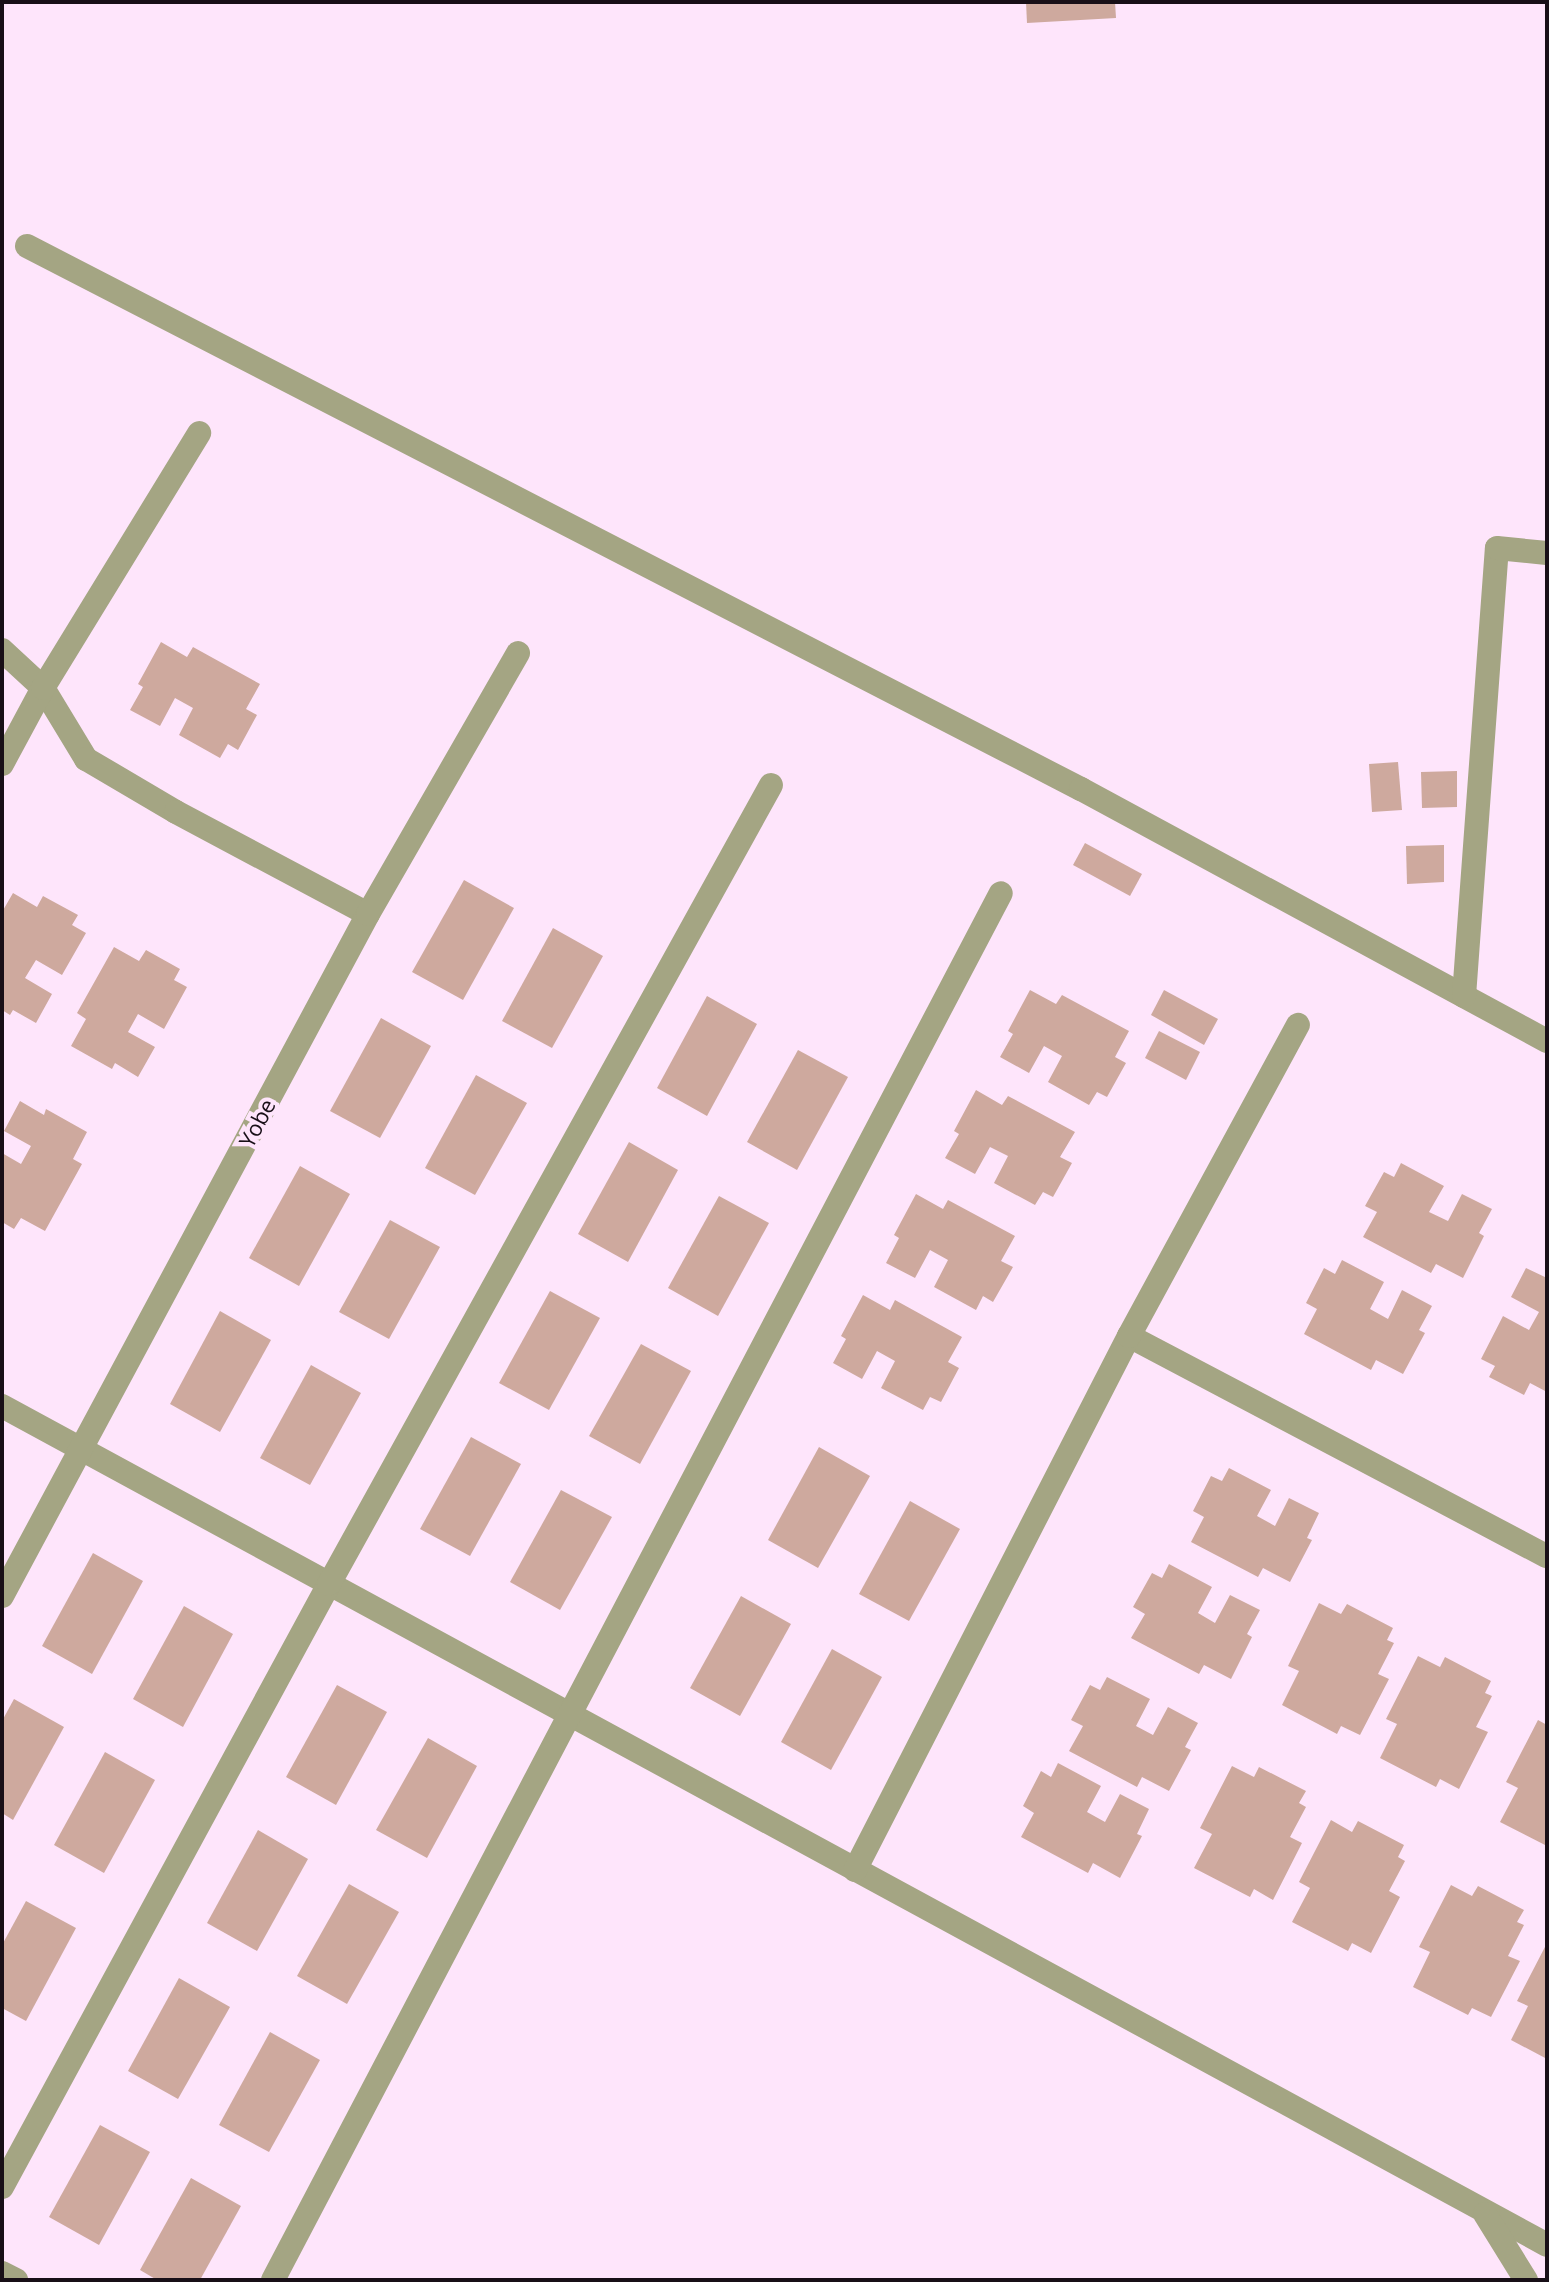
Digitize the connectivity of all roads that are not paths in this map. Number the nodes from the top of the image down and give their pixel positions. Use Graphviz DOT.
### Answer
graph roads {
  1 [pos="27,246"];
  2 [pos="199,433"];
  3 [pos="1547,553"];
  4 [pos="2,650"];
  5 [pos="518,653"];
  6 [pos="43,688"];
  7 [pos="2,764"];
  8 [pos="771,785"];
  9 [pos="1001,893"];
  10 [pos="368,914"];
  11 [pos="1464,996"];
  12 [pos="1298,1025"];
  13 [pos="1547,1041"];
  14 [pos="1129,1336"];
  15 [pos="2,1406"];
  16 [pos="82,1450"];
  17 [pos="1547,1556"];
  18 [pos="329,1584"];
  19 [pos="2,1596"];
  20 [pos="570,1715"];
  21 [pos="855,1870"];
  22 [pos="2,2187"];
  23 [pos="1483,2211"];
  24 [pos="1547,2245"];
  25 [pos="2,2273"];
  26 [pos="16,2280"];
  27 [pos="273,2280"];
  28 [pos="1526,2280"];
  1 -- 11 [label="street"];
  2 -- 6 [label="street"];
  3 -- 11 [label="street"];
  4 -- 6 [label="street"];
  5 -- 10 [label="street, Yobe"];
  6 -- 7 [label="street"];
  6 -- 10 [label="street"];
  8 -- 18 [label="street"];
  9 -- 20 [label="street"];
  10 -- 16 [label="street, Yobe"];
  11 -- 13 [label="street"];
  12 -- 14 [label="street"];
  14 -- 17 [label="street"];
  14 -- 21 [label="street"];
  15 -- 16 [label="street"];
  16 -- 18 [label="street"];
  16 -- 19 [label="street, Yobe"];
  18 -- 20 [label="street"];
  18 -- 22 [label="street"];
  20 -- 21 [label="street"];
  20 -- 27 [label="street"];
  21 -- 23 [label="street"];
  23 -- 24 [label="street"];
  23 -- 28 [label="street"];
  25 -- 26 [label="street"];
}
